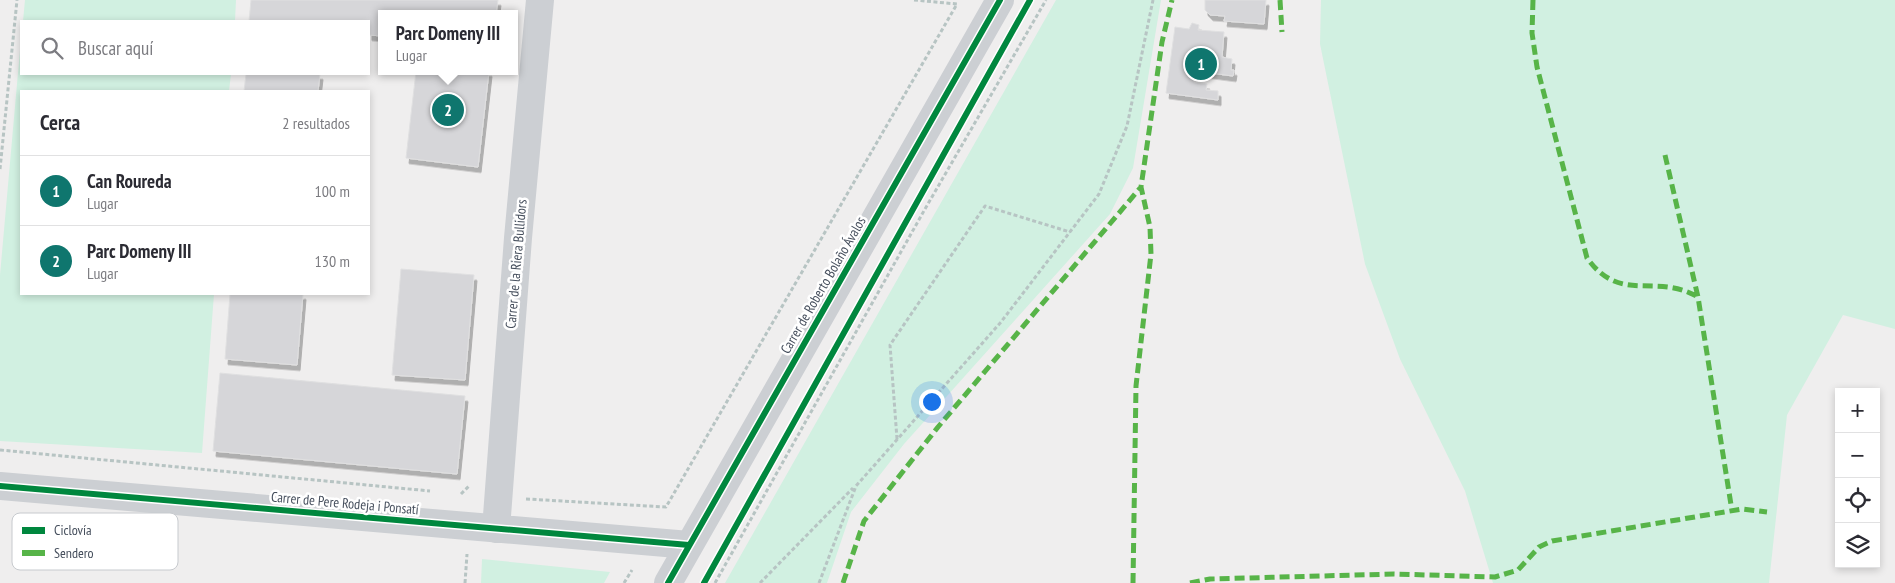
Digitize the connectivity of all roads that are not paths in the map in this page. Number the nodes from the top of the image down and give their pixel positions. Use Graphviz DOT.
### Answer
graph roads {
  1 [pos="540,0"];
  2 [pos="1000,0"];
  3 [pos="0,486"];
  4 [pos="496,529"];
  5 [pos="689,545"];
  6 [pos="668,583"];
  1 -- 4 [label="street, Carrer de la Riera Bullidors"];
  2 -- 5 [label="street, Carrer de Roberto Bolaño Ávalos"];
  3 -- 4 [label="street, Carrer de Pere Rodeja i Ponsatí"];
  4 -- 5 [label="street, Carrer de Pere Rodeja i Ponsatí"];
  5 -- 6 [label="street, Carrer de Roberto Bolaño Ávalos"];
}
